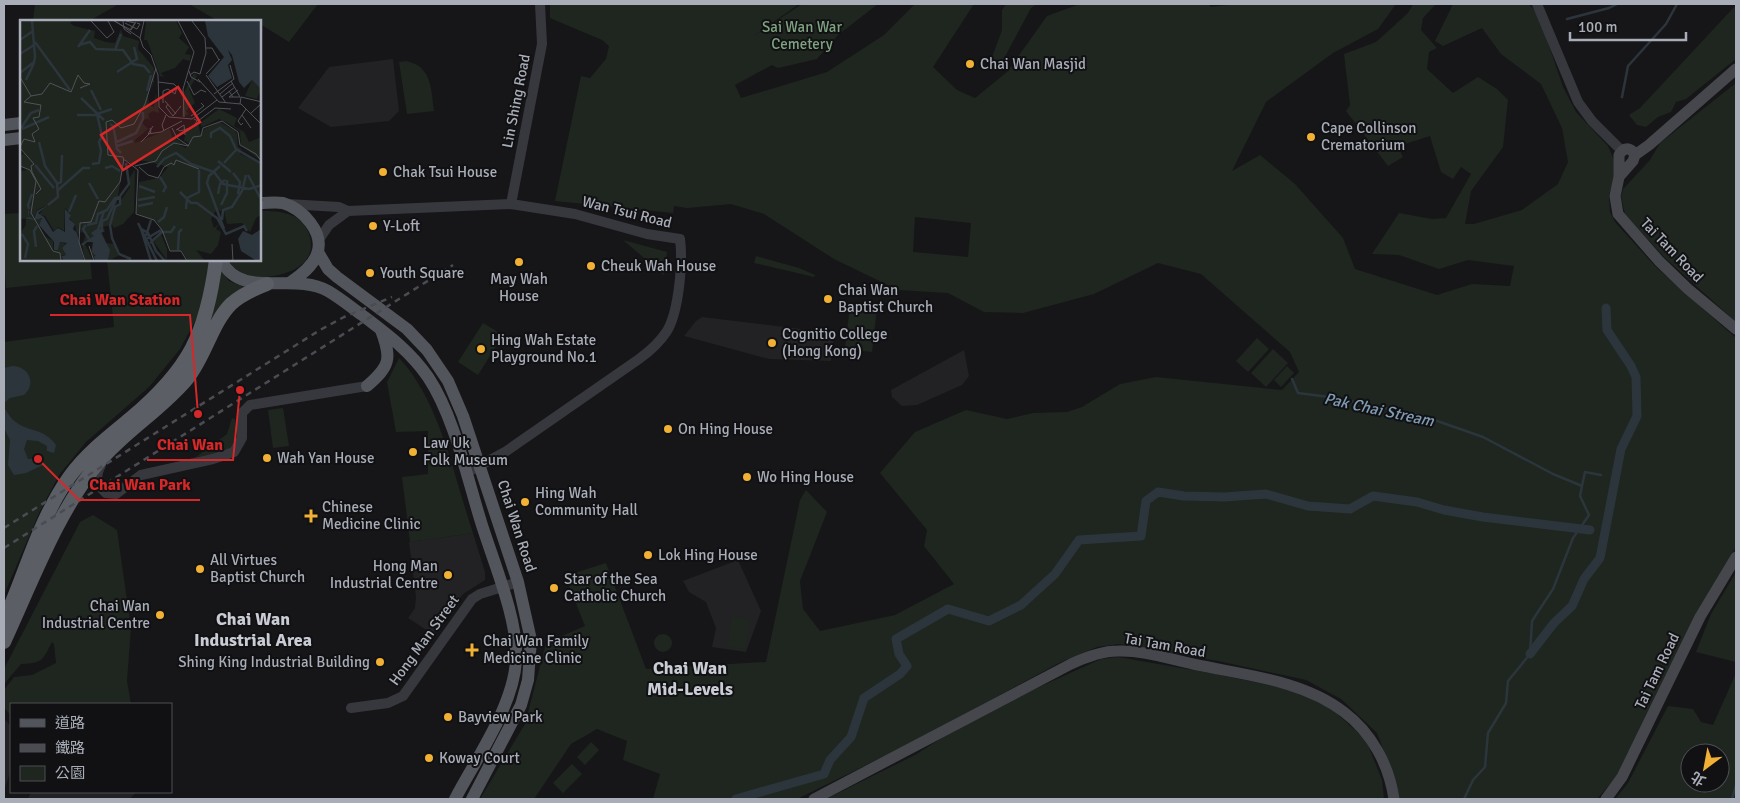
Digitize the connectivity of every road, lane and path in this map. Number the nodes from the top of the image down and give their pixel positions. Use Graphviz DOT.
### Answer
graph roads {
  1 [pos="540,4"];
  2 [pos="1537,4"];
  3 [pos="1736,69"];
  4 [pos="20,124"];
  5 [pos="4,125"];
  6 [pos="20,138"];
  7 [pos="4,140"];
  8 [pos="1621,154"];
  9 [pos="1632,159"];
  10 [pos="1619,177"];
  11 [pos="261,203"];
  12 [pos="284,204"];
  13 [pos="511,204"];
  14 [pos="348,211"];
  15 [pos="318,247"];
  16 [pos="216,261"];
  17 [pos="222,261"];
  18 [pos="291,282"];
  19 [pos="267,284"];
  20 [pos="1736,329"];
  21 [pos="381,330"];
  22 [pos="367,386"];
  23 [pos="110,450"];
  24 [pos="480,467"];
  25 [pos="466,473"];
  26 [pos="1736,557"];
  27 [pos="518,582"];
  28 [pos="501,588"];
  29 [pos="4,621"];
  30 [pos="4,642"];
  31 [pos="351,708"];
  32 [pos="455,799"];
  33 [pos="472,799"];
  34 [pos="814,799"];
  35 [pos="1394,799"];
  36 [pos="1606,799"];
  1 -- 13 [label="street, Lin Shing Road"];
  2 -- 8 [label="street"];
  3 -- 9 [label="main road"];
  4 -- 5 [label="main road"];
  6 -- 7 [label="main road"];
  8 -- 9 [label="main road"];
  8 -- 10 [label="main road, Tai Tam Road"];
  9 -- 10 [label="main road"];
  10 -- 20 [label="main road, Tai Tam Road"];
  11 -- 12 [label="main road, Chai Wan Road"];
  12 -- 14 [label="street, Wan Tsui Road"];
  12 -- 15 [label="main road, Chai Wan Road"];
  13 -- 14 [label="street, Wan Tsui Road"];
  13 -- 24 [label="street, Wan Tsui Road"];
  14 -- 15 [label="street"];
  15 -- 18 [label="main road"];
  15 -- 24 [label="main road, Chai Wan Road"];
  16 -- 29 [label="highway"];
  17 -- 19 [label="main road"];
  18 -- 19 [label="main road"];
  18 -- 21 [label="main road"];
  19 -- 23 [label="highway"];
  21 -- 22 [label="main road"];
  21 -- 25 [label="main road"];
  22 -- 23 [label="street"];
  23 -- 30 [label="highway"];
  24 -- 25 [label="street, Wan Tsui Road"];
  24 -- 27 [label="main road, Chai Wan Road"];
  25 -- 28 [label="main road"];
  26 -- 36 [label="main road, Tai Tam Road"];
  27 -- 28 [label="street, Hong Man Street"];
  27 -- 33 [label="main road, Chai Wan Road"];
  28 -- 31 [label="street, Hong Man Street"];
  28 -- 32 [label="main road"];
  34 -- 35 [label="main road, Tai Tam Road"];
}
